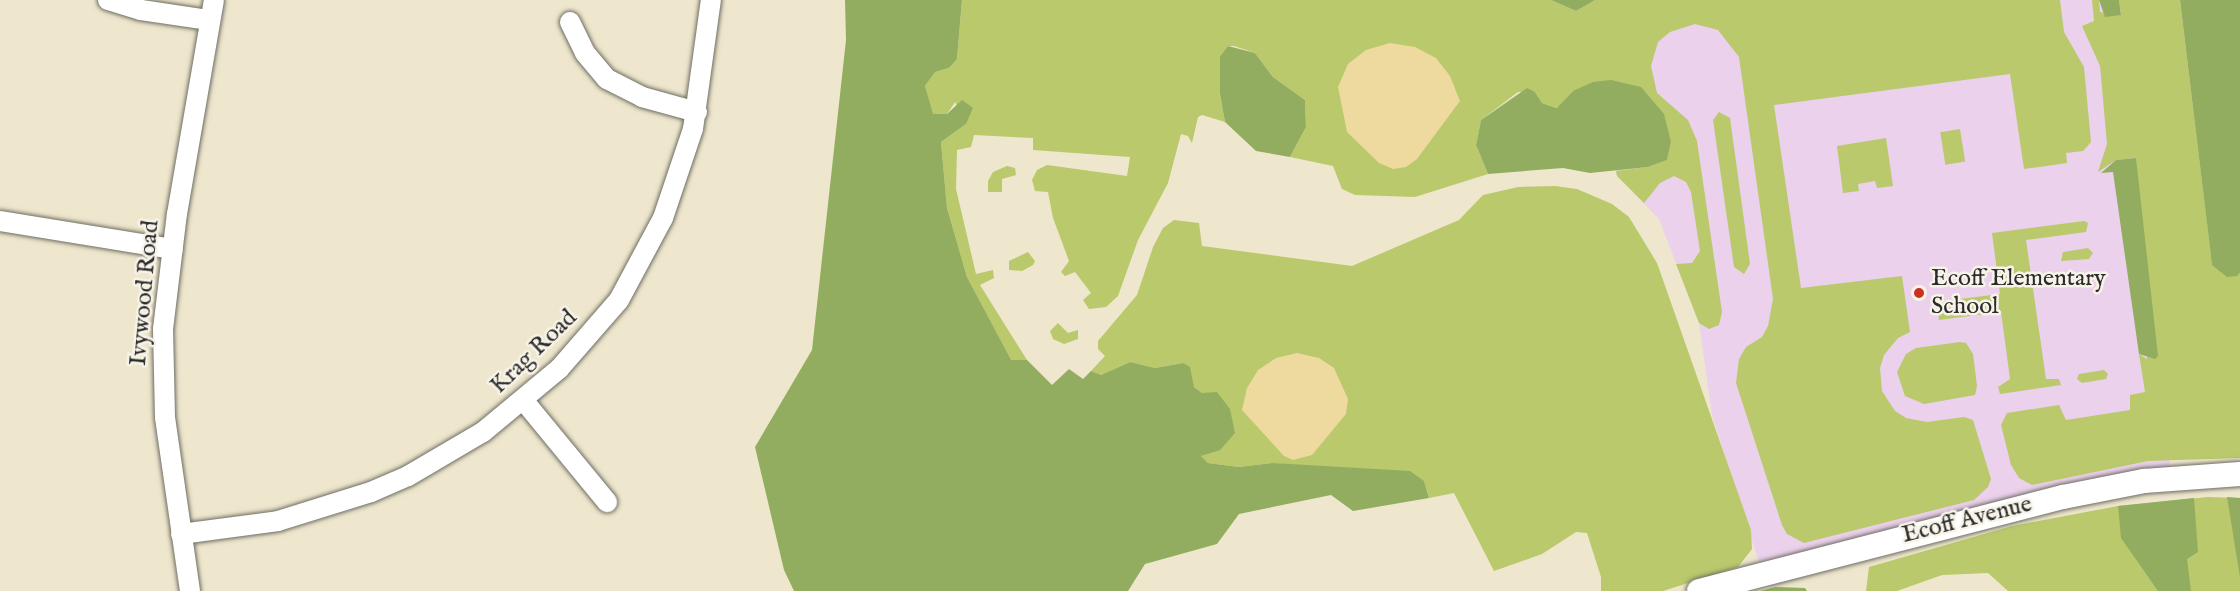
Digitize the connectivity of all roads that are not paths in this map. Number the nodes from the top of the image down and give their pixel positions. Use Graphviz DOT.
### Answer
graph roads {
  1 [pos="108,0"];
  2 [pos="214,0"];
  3 [pos="711,0"];
  4 [pos="209,20"];
  5 [pos="570,22"];
  6 [pos="697,112"];
  7 [pos="0,221"];
  8 [pos="173,249"];
  9 [pos="524,401"];
  10 [pos="2240,474"];
  11 [pos="607,501"];
  12 [pos="181,534"];
  13 [pos="190,591"];
  14 [pos="1699,591"];
  1 -- 4 [label="street"];
  2 -- 4 [label="street, Ivywood Road"];
  3 -- 6 [label="street, Krag Road"];
  4 -- 8 [label="street, Ivywood Road"];
  5 -- 6 [label="street"];
  6 -- 9 [label="street, Krag Road"];
  7 -- 8 [label="street"];
  8 -- 12 [label="street, Ivywood Road"];
  9 -- 11 [label="street"];
  9 -- 12 [label="street, Krag Road"];
  10 -- 14 [label="street, Ecoff Avenue"];
  12 -- 13 [label="street, Ivywood Road"];
}
